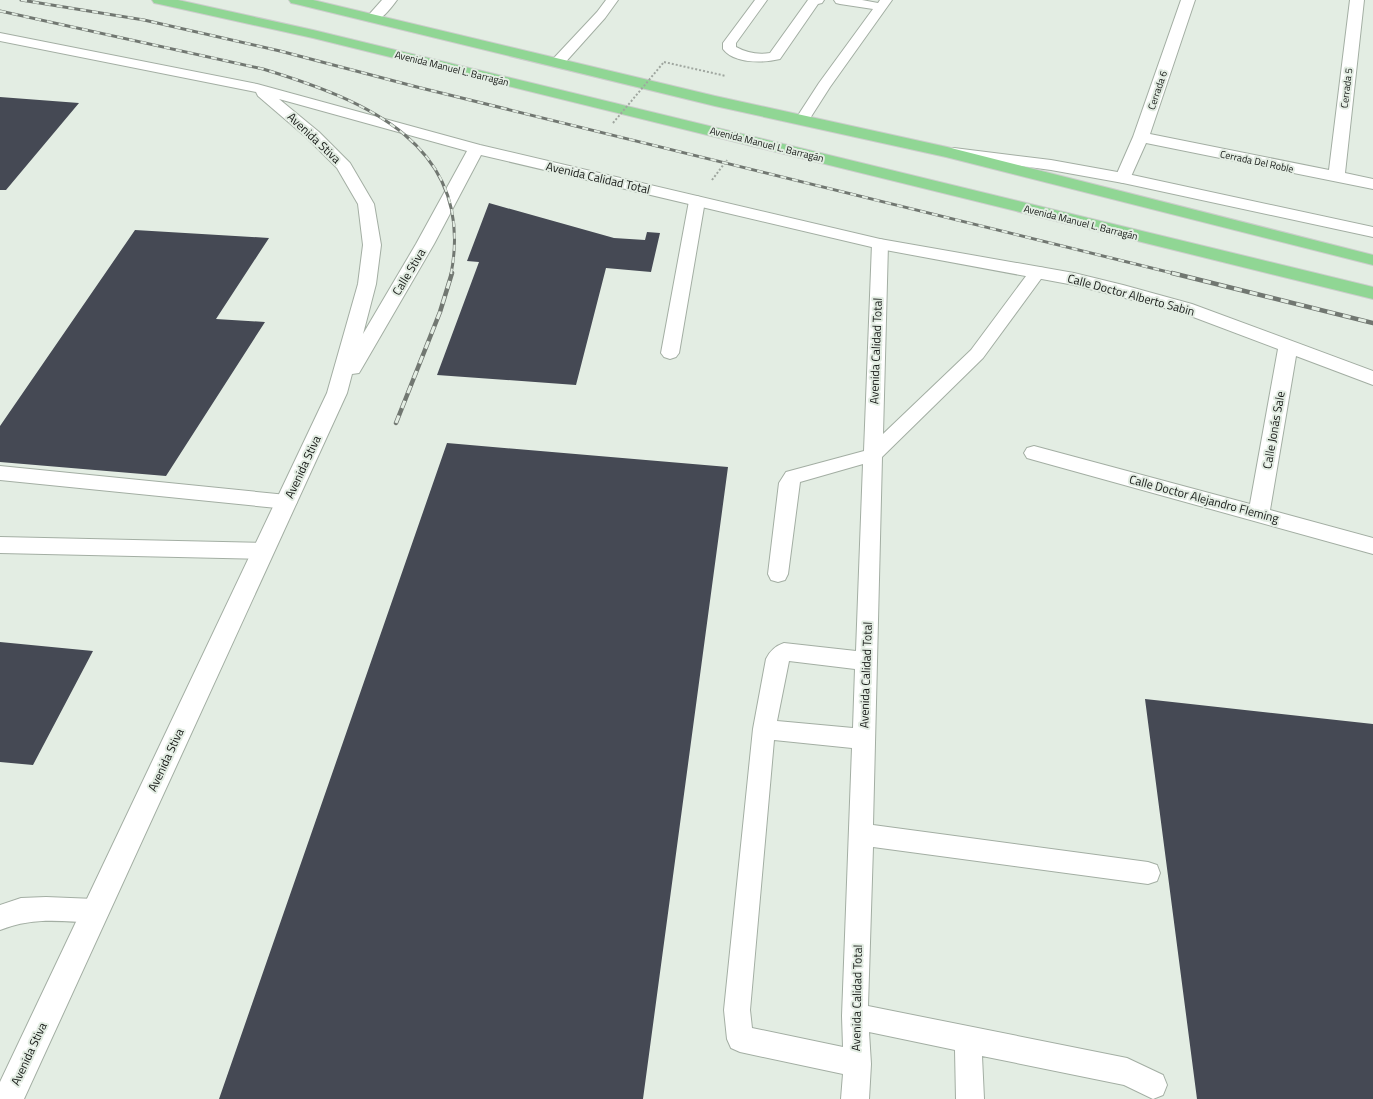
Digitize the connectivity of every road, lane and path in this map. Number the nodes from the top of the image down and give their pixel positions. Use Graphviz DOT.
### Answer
graph roads {
  1 [pos="159,0"];
  2 [pos="296,0"];
  3 [pos="390,0"];
  4 [pos="612,0"];
  5 [pos="761,0"];
  6 [pos="818,0"];
  7 [pos="840,0"];
  8 [pos="1188,0"];
  9 [pos="1357,0"];
  10 [pos="883,4"];
  11 [pos="373,18"];
  12 [pos="0,37"];
  13 [pos="558,63"];
  14 [pos="726,76"];
  15 [pos="257,88"];
  16 [pos="802,120"];
  17 [pos="613,123"];
  18 [pos="1141,137"];
  19 [pos="476,149"];
  20 [pos="947,152"];
  21 [pos="1336,177"];
  22 [pos="1123,178"];
  23 [pos="1373,184"];
  24 [pos="697,201"];
  25 [pos="1373,232"];
  26 [pos="880,244"];
  27 [pos="1373,260"];
  28 [pos="1038,272"];
  29 [pos="1373,293"];
  30 [pos="1288,347"];
  31 [pos="670,353"];
  32 [pos="1373,378"];
  33 [pos="337,393"];
  34 [pos="1034,453"];
  35 [pos="873,455"];
  36 [pos="0,474"];
  37 [pos="287,502"];
  38 [pos="1259,514"];
  39 [pos="0,545"];
  40 [pos="1373,546"];
  41 [pos="263,551"];
  42 [pos="778,574"];
  43 [pos="866,661"];
  44 [pos="764,729"];
  45 [pos="864,739"];
  46 [pos="861,834"];
  47 [pos="1148,873"];
  48 [pos="95,911"];
  49 [pos="0,918"];
  50 [pos="855,1016"];
  51 [pos="968,1039"];
  52 [pos="857,1064"];
  53 [pos="1153,1085"];
  54 [pos="8,1099"];
  55 [pos="855,1099"];
  56 [pos="970,1099"];
  1 -- 29 [label="highway, Avenida Manuel L. Barragán"];
  2 -- 11 [label="highway"];
  3 -- 11 [label="street"];
  4 -- 13 [label="lane"];
  5 -- 6 [label="lane"];
  7 -- 10 [label="lane"];
  8 -- 18 [label="street, Cerrada 6"];
  9 -- 21 [label="street, Cerrada 5"];
  10 -- 16 [label="lane"];
  11 -- 13 [label="highway"];
  12 -- 15 [label="street, Avenida Stiva"];
  13 -- 16 [label="highway"];
  14 -- 17 [label="path, bridge"];
  15 -- 19 [label="street, Avenida Calidad Total"];
  15 -- 33 [label="street, Avenida Stiva"];
  16 -- 20 [label="highway"];
  18 -- 21 [label="street, Cerrada Del Roble"];
  18 -- 22 [label="street, Cerrada 6"];
  19 -- 24 [label="street, Avenida Calidad Total"];
  19 -- 33 [label="street, Calle Stiva"];
  20 -- 22 [label="street"];
  20 -- 27 [label="highway"];
  21 -- 23 [label="street, Cerrada Del Roble"];
  22 -- 25 [label="street"];
  24 -- 26 [label="street, Avenida Calidad Total"];
  24 -- 31 [label="lane"];
  26 -- 28 [label="street, Calle Doctor Alberto Sabin"];
  26 -- 35 [label="lane, Avenida Calidad Total"];
  28 -- 30 [label="street, Calle Doctor Alberto Sabin"];
  28 -- 35 [label="lane"];
  30 -- 32 [label="street, Calle Doctor Alberto Sabin"];
  30 -- 38 [label="street, Calle Jonás Sale"];
  33 -- 37 [label="street, Avenida Stiva"];
  34 -- 38 [label="street, Calle Doctor Alejandro Fleming"];
  35 -- 42 [label="lane"];
  35 -- 43 [label="lane, Avenida Calidad Total"];
  36 -- 37 [label="lane"];
  37 -- 41 [label="street, Avenida Stiva"];
  38 -- 40 [label="street, Calle Doctor Alejandro Fleming"];
  39 -- 41 [label="lane"];
  41 -- 48 [label="street, Avenida Stiva"];
  43 -- 44 [label="lane"];
  43 -- 45 [label="lane, Avenida Calidad Total"];
  44 -- 45 [label="lane"];
  44 -- 52 [label="lane"];
  45 -- 46 [label="lane, Avenida Calidad Total"];
  46 -- 47 [label="lane"];
  46 -- 50 [label="lane, Avenida Calidad Total"];
  48 -- 49 [label="lane"];
  48 -- 54 [label="street, Avenida Stiva"];
  50 -- 51 [label="lane"];
  50 -- 52 [label="lane, Avenida Calidad Total"];
  51 -- 53 [label="lane"];
  51 -- 56 [label="lane"];
  52 -- 55 [label="lane, Avenida Calidad Total"];
}
